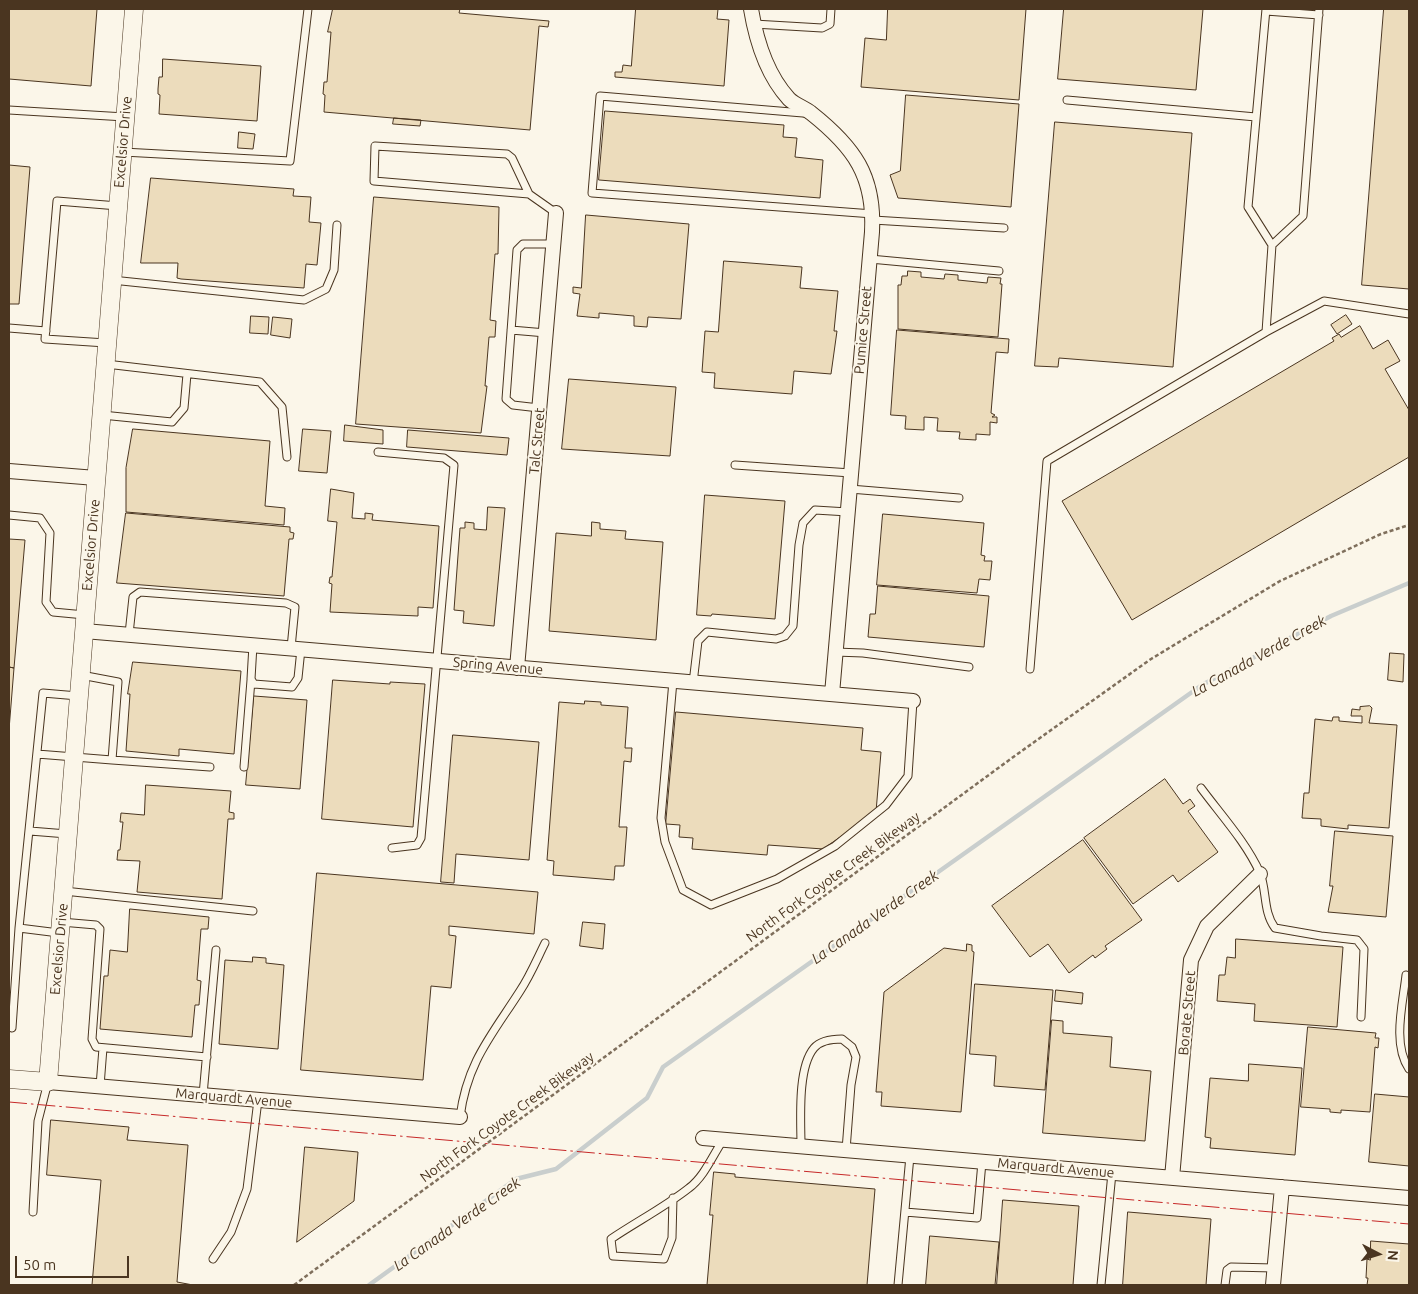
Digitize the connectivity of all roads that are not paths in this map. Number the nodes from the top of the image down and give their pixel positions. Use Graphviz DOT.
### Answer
graph roads {
  1 [pos="134,9"];
  2 [pos="308,9"];
  3 [pos="751,9"];
  4 [pos="830,9"];
  5 [pos="1266,10"];
  6 [pos="1319,12"];
  7 [pos="754,24"];
  8 [pos="1067,100"];
  9 [pos="9,110"];
  10 [pos="811,113"];
  11 [pos="1256,117"];
  12 [pos="125,118"];
  13 [pos="122,152"];
  14 [pos="529,194"];
  15 [pos="118,206"];
  16 [pos="556,214"];
  17 [pos="873,217"];
  18 [pos="337,224"];
  19 [pos="1004,228"];
  20 [pos="553,244"];
  21 [pos="1272,245"];
  22 [pos="870,259"];
  23 [pos="999,271"];
  24 [pos="112,280"];
  25 [pos="1409,314"];
  26 [pos="9,328"];
  27 [pos="511,330"];
  28 [pos="46,331"];
  29 [pos="1266,332"];
  30 [pos="546,333"];
  31 [pos="107,343"];
  32 [pos="106,364"];
  33 [pos="187,374"];
  34 [pos="539,408"];
  35 [pos="101,415"];
  36 [pos="378,452"];
  37 [pos="287,457"];
  38 [pos="735,465"];
  39 [pos="9,471"];
  40 [pos="851,473"];
  41 [pos="96,478"];
  42 [pos="850,489"];
  43 [pos="958,498"];
  44 [pos="848,512"];
  45 [pos="9,515"];
  46 [pos="85,623"];
  47 [pos="129,634"];
  48 [pos="253,645"];
  49 [pos="296,649"];
  50 [pos="835,652"];
  51 [pos="437,661"];
  52 [pos="969,667"];
  53 [pos="517,668"];
  54 [pos="1030,669"];
  55 [pos="81,675"];
  56 [pos="251,679"];
  57 [pos="673,681"];
  58 [pos="693,683"];
  59 [pos="832,694"];
  60 [pos="79,696"];
  61 [pos="913,701"];
  62 [pos="37,754"];
  63 [pos="74,756"];
  64 [pos="112,760"];
  65 [pos="210,767"];
  66 [pos="244,767"];
  67 [pos="1200,788"];
  68 [pos="30,831"];
  69 [pos="68,834"];
  70 [pos="392,848"];
  71 [pos="1260,874"];
  72 [pos="63,891"];
  73 [pos="253,911"];
  74 [pos="60,927"];
  75 [pos="19,928"];
  76 [pos="545,943"];
  77 [pos="216,950"];
  78 [pos="1406,975"];
  79 [pos="1361,1016"];
  80 [pos="9,1027"];
  81 [pos="103,1048"];
  82 [pos="207,1057"];
  83 [pos="1409,1069"];
  84 [pos="9,1078"];
  85 [pos="48,1082"];
  86 [pos="100,1086"];
  87 [pos="203,1095"];
  88 [pos="258,1100"];
  89 [pos="460,1117"];
  90 [pos="704,1138"];
  91 [pos="723,1140"];
  92 [pos="801,1146"];
  93 [pos="846,1150"];
  94 [pos="910,1156"];
  95 [pos="982,1162"];
  96 [pos="1112,1173"];
  97 [pos="1172,1178"];
  98 [pos="1282,1187"];
  99 [pos="673,1198"];
  100 [pos="1409,1198"];
  101 [pos="33,1212"];
  102 [pos="905,1212"];
  103 [pos="213,1260"];
  104 [pos="1274,1268"];
  105 [pos="898,1285"];
  106 [pos="1101,1285"];
  107 [pos="1225,1285"];
  108 [pos="1273,1285"];
  1 -- 12 [label="street, Excelsior Drive"];
  2 -- 13 [label="lane"];
  3 -- 7 [label="street, Pumice Street"];
  4 -- 7 [label="lane"];
  5 -- 6 [label="lane"];
  5 -- 11 [label="lane"];
  6 -- 21 [label="lane"];
  7 -- 10 [label="street, Pumice Street"];
  8 -- 11 [label="lane"];
  9 -- 12 [label="lane"];
  10 -- 17 [label="street, Pumice Street"];
  10 -- 17 [label="lane"];
  11 -- 21 [label="lane"];
  12 -- 13 [label="street, Excelsior Drive"];
  13 -- 15 [label="street, Excelsior Drive"];
  14 -- 14 [label="lane"];
  14 -- 16 [label="lane"];
  15 -- 24 [label="street, Excelsior Drive"];
  15 -- 28 [label="lane"];
  16 -- 20 [label="street, Talc Street"];
  17 -- 19 [label="lane"];
  17 -- 22 [label="street, Pumice Street"];
  18 -- 24 [label="lane"];
  20 -- 27 [label="lane"];
  20 -- 30 [label="street, Talc Street"];
  21 -- 29 [label="lane"];
  22 -- 23 [label="lane"];
  22 -- 40 [label="street, Pumice Street"];
  24 -- 31 [label="street, Excelsior Drive"];
  25 -- 29 [label="lane"];
  26 -- 28 [label="lane"];
  27 -- 30 [label="lane"];
  27 -- 34 [label="lane"];
  28 -- 31 [label="lane"];
  29 -- 54 [label="lane"];
  30 -- 34 [label="street, Talc Street"];
  31 -- 32 [label="street, Excelsior Drive"];
  32 -- 33 [label="lane"];
  32 -- 35 [label="street, Excelsior Drive"];
  33 -- 35 [label="lane"];
  33 -- 37 [label="lane"];
  34 -- 53 [label="street, Talc Street"];
  35 -- 41 [label="street, Excelsior Drive"];
  36 -- 51 [label="lane"];
  38 -- 40 [label="lane"];
  39 -- 41 [label="street"];
  40 -- 42 [label="street, Pumice Street"];
  41 -- 46 [label="street, Excelsior Drive"];
  42 -- 43 [label="lane"];
  42 -- 44 [label="street, Pumice Street"];
  44 -- 50 [label="street, Pumice Street"];
  44 -- 58 [label="lane"];
  45 -- 46 [label="lane"];
  46 -- 47 [label="street, Spring Avenue"];
  46 -- 55 [label="street, Excelsior Drive"];
  47 -- 48 [label="street, Spring Avenue"];
  47 -- 49 [label="lane"];
  48 -- 49 [label="street, Spring Avenue"];
  48 -- 56 [label="lane"];
  49 -- 51 [label="street, Spring Avenue"];
  49 -- 56 [label="lane"];
  50 -- 52 [label="lane"];
  50 -- 59 [label="street, Pumice Street"];
  51 -- 53 [label="street, Spring Avenue"];
  51 -- 70 [label="lane"];
  53 -- 57 [label="street, Spring Avenue"];
  55 -- 60 [label="street, Excelsior Drive"];
  55 -- 64 [label="lane"];
  56 -- 66 [label="lane"];
  57 -- 58 [label="street, Spring Avenue"];
  57 -- 61 [label="lane"];
  58 -- 59 [label="street, Spring Avenue"];
  59 -- 61 [label="street, Spring Avenue"];
  60 -- 62 [label="lane"];
  60 -- 63 [label="street, Excelsior Drive"];
  62 -- 63 [label="lane"];
  62 -- 68 [label="lane"];
  63 -- 64 [label="lane"];
  63 -- 69 [label="street, Excelsior Drive"];
  64 -- 65 [label="lane"];
  67 -- 71 [label="lane"];
  68 -- 69 [label="lane"];
  68 -- 75 [label="lane"];
  69 -- 72 [label="street, Excelsior Drive"];
  71 -- 79 [label="lane"];
  71 -- 97 [label="street, Borate Street"];
  72 -- 73 [label="lane"];
  72 -- 74 [label="street, Excelsior Drive"];
  74 -- 75 [label="lane"];
  74 -- 81 [label="lane"];
  74 -- 85 [label="street, Excelsior Drive"];
  75 -- 80 [label="lane"];
  76 -- 89 [label="lane"];
  77 -- 82 [label="lane"];
  78 -- 83 [label="lane"];
  81 -- 82 [label="lane"];
  81 -- 86 [label="lane"];
  82 -- 87 [label="lane"];
  84 -- 85 [label="street, Marquardt Avenue"];
  85 -- 86 [label="street, Marquardt Avenue"];
  85 -- 101 [label="lane"];
  86 -- 87 [label="street, Marquardt Avenue"];
  87 -- 88 [label="street, Marquardt Avenue"];
  88 -- 89 [label="street, Marquardt Avenue"];
  88 -- 103 [label="lane"];
  90 -- 91 [label="street, Marquardt Avenue"];
  91 -- 92 [label="street, Marquardt Avenue"];
  91 -- 99 [label="lane"];
  92 -- 93 [label="street, Marquardt Avenue"];
  92 -- 93 [label="lane"];
  93 -- 94 [label="street, Marquardt Avenue"];
  94 -- 95 [label="street, Marquardt Avenue"];
  94 -- 102 [label="lane"];
  95 -- 96 [label="street, Marquardt Avenue"];
  95 -- 102 [label="lane"];
  96 -- 97 [label="street, Marquardt Avenue"];
  96 -- 106 [label="lane"];
  97 -- 98 [label="street, Marquardt Avenue"];
  98 -- 100 [label="street, Marquardt Avenue"];
  98 -- 104 [label="street"];
  99 -- 99 [label="lane"];
  102 -- 105 [label="lane"];
  104 -- 107 [label="lane"];
  104 -- 108 [label="street"];
}
